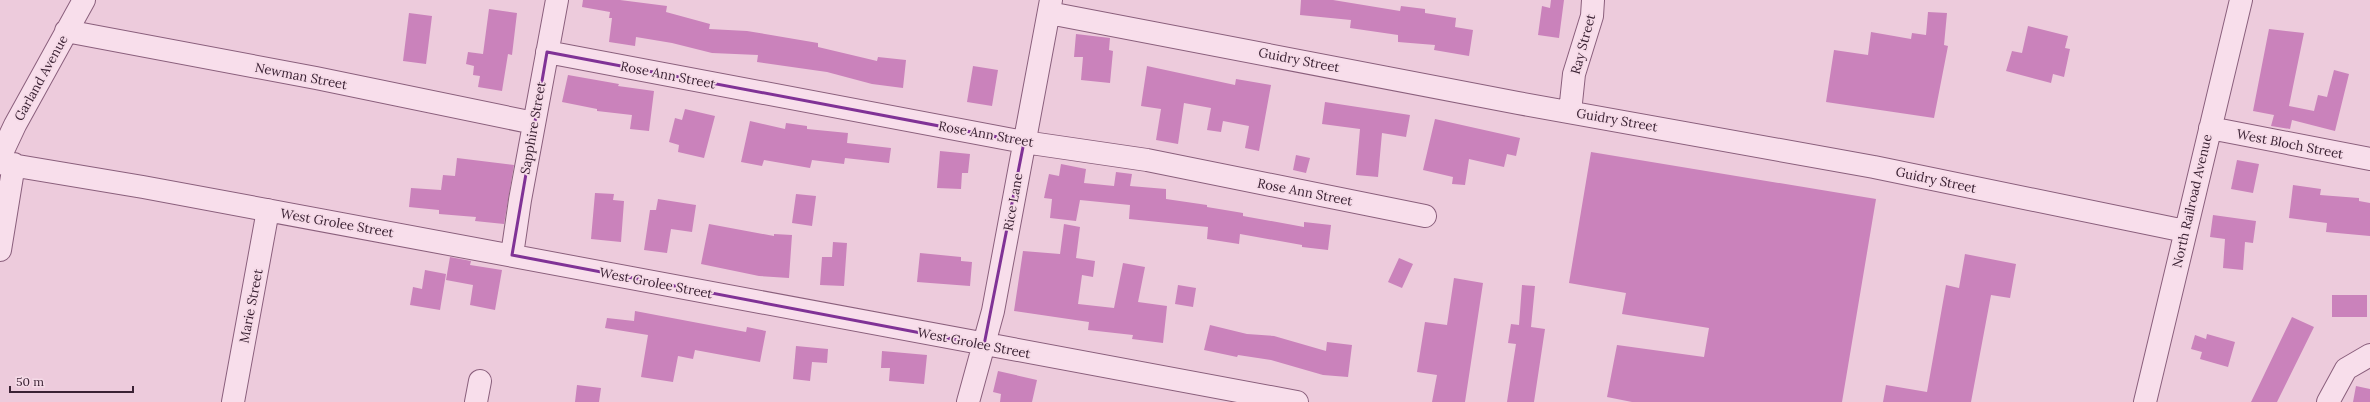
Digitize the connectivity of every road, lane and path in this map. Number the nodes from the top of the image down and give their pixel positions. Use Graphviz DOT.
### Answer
graph roads {
  1 [pos="84,0"];
  2 [pos="557,0"];
  3 [pos="1593,0"];
  4 [pos="2240,0"];
  5 [pos="1050,7"];
  6 [pos="66,31"];
  7 [pos="547,52"];
  8 [pos="1570,112"];
  9 [pos="534,123"];
  10 [pos="2210,128"];
  11 [pos="1024,142"];
  12 [pos="2370,159"];
  13 [pos="5,161"];
  14 [pos="268,210"];
  15 [pos="1425,216"];
  16 [pos="2185,231"];
  17 [pos="0,250"];
  18 [pos="512,255"];
  19 [pos="984,345"];
  20 [pos="2370,355"];
  21 [pos="480,381"];
  22 [pos="233,402"];
  23 [pos="476,402"];
  24 [pos="968,402"];
  25 [pos="1297,402"];
  26 [pos="2145,402"];
  27 [pos="2328,402"];
  1 -- 6 [label="street, Garland Avenue"];
  2 -- 7 [label="street, Sapphire Street"];
  3 -- 8 [label="street, Ray Street"];
  4 -- 10 [label="street, North Railroad Avenue"];
  5 -- 8 [label="street, Guidry Street"];
  5 -- 11 [label="street, Rice Lane"];
  6 -- 9 [label="street, Newman Street"];
  6 -- 13 [label="street, Garland Avenue"];
  7 -- 9 [label="street, Sapphire Street"];
  7 -- 11 [label="street, Rose Ann Street"];
  8 -- 16 [label="street, Guidry Street"];
  9 -- 18 [label="street, Sapphire Street"];
  10 -- 12 [label="street, West Bloch Street"];
  10 -- 16 [label="street, North Railroad Avenue"];
  11 -- 15 [label="street, Rose Ann Street"];
  11 -- 19 [label="street, Rice Lane"];
  13 -- 14 [label="street, West Grolee Street"];
  13 -- 17 [label="street, Garland Avenue"];
  14 -- 18 [label="street, West Grolee Street"];
  14 -- 22 [label="street, Marie Street"];
  16 -- 26 [label="street, North Railroad Avenue"];
  18 -- 19 [label="street, West Grolee Street"];
  19 -- 24 [label="street, Rice Lane"];
  19 -- 25 [label="street, West Grolee Street"];
  20 -- 27 [label="street"];
  21 -- 23 [label="street"];
}
